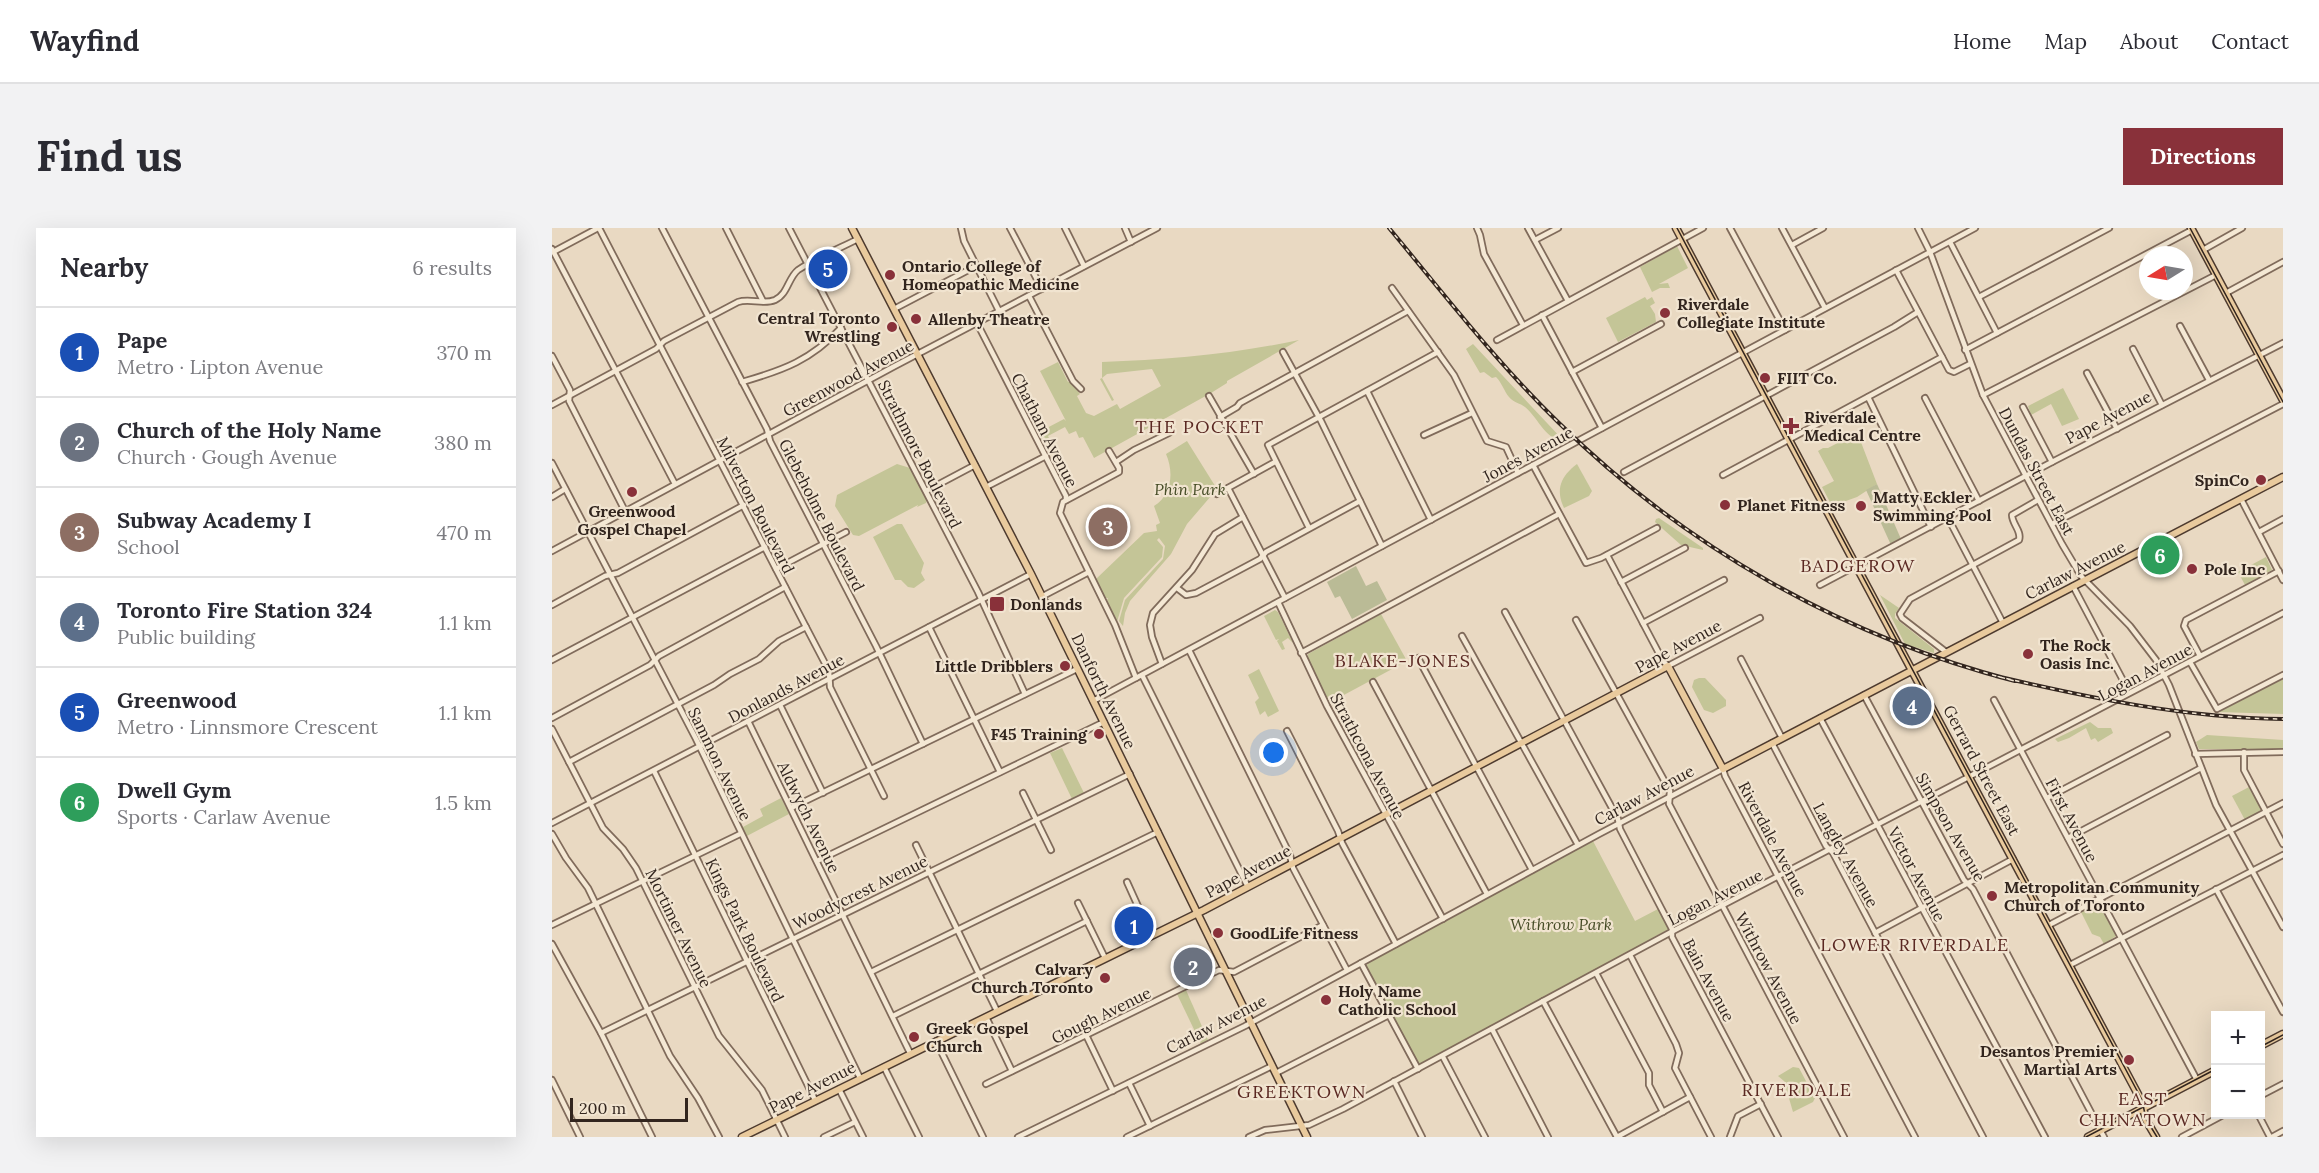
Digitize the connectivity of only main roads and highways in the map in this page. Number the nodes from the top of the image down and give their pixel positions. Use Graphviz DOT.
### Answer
graph roads {
  1 [pos="852,228"];
  2 [pos="1676,228"];
  3 [pos="2192,229"];
  4 [pos="2283,402"];
  5 [pos="2283,477"];
  6 [pos="1668,666"];
  7 [pos="1912,669"];
  8 [pos="1724,769"];
  9 [pos="1197,913"];
  10 [pos="2283,1034"];
  11 [pos="2265,1043"];
  12 [pos="2211,1073"];
  13 [pos="2143,1108"];
  14 [pos="2102,1134"];
  15 [pos="742,1137"];
  16 [pos="1307,1137"];
  17 [pos="2088,1137"];
  18 [pos="2156,1137"];
  1 -- 9 [label="main road, Danforth Avenue"];
  2 -- 7 [label="main road, Gerrard Street East"];
  3 -- 4 [label="main road"];
  5 -- 7 [label="main road, Carlaw Avenue"];
  6 -- 8 [label="main road, Riverdale Avenue"];
  6 -- 9 [label="main road, Pape Avenue"];
  7 -- 8 [label="main road, Carlaw Avenue"];
  7 -- 13 [label="main road, Gerrard Street East"];
  9 -- 15 [label="main road, Pape Avenue"];
  9 -- 16 [label="main road, Danforth Avenue"];
  10 -- 11 [label="main road"];
  12 -- 13 [label="main road"];
  13 -- 14 [label="main road"];
  13 -- 18 [label="main road, Gerrard Street East"];
  14 -- 17 [label="main road"];
}
